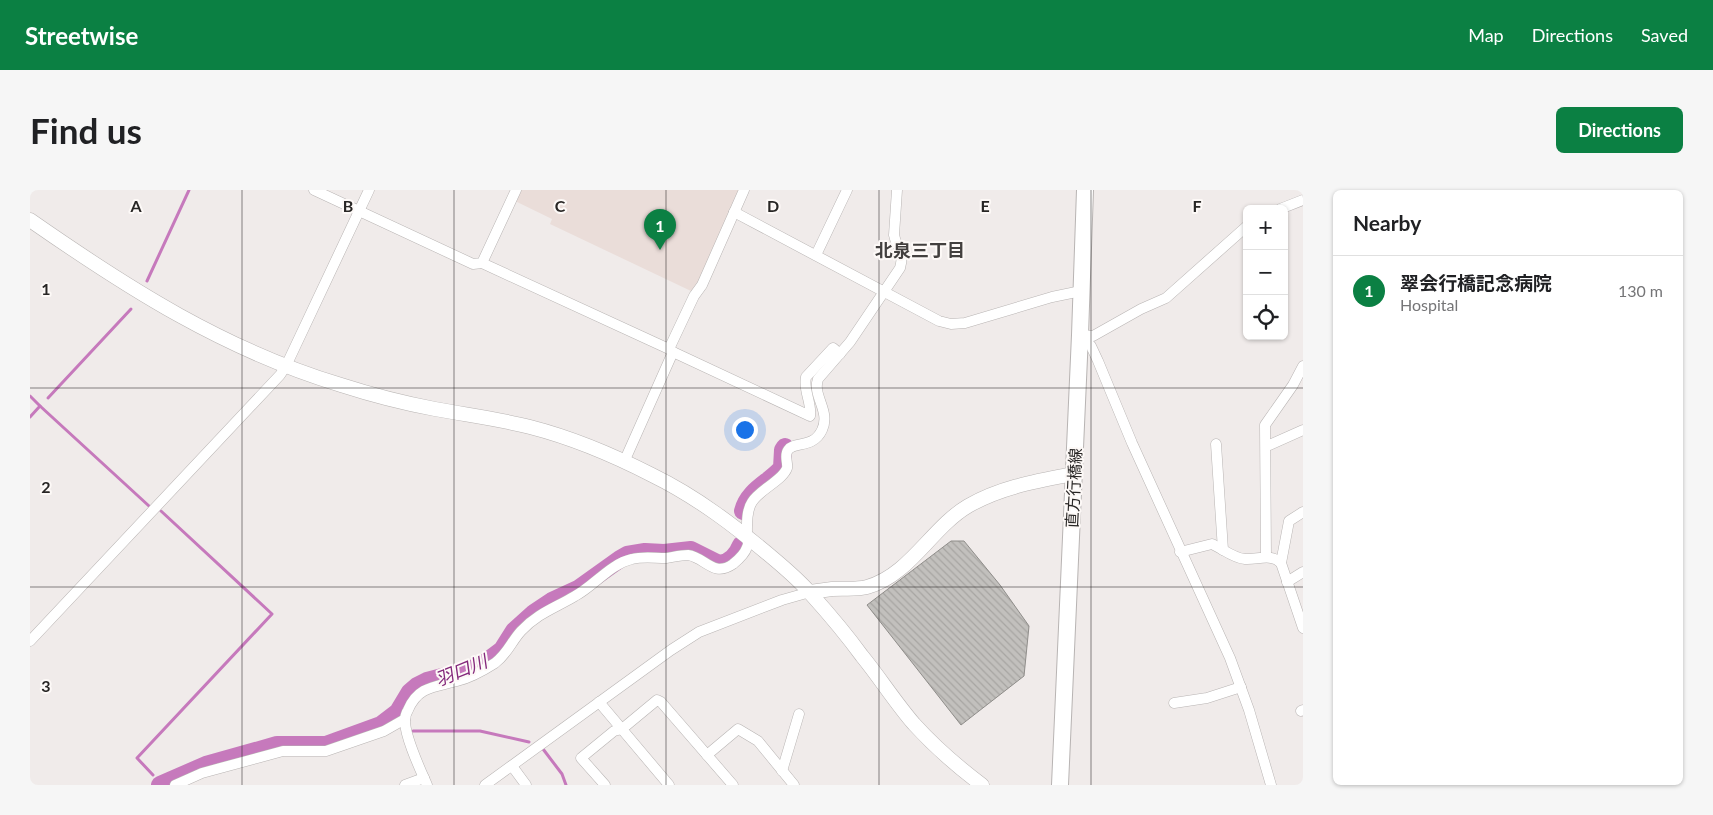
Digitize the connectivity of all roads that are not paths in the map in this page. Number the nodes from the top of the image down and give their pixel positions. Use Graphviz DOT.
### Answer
graph roads {
  1 [pos="314,190"];
  2 [pos="369,190"];
  3 [pos="516,190"];
  4 [pos="744,190"];
  5 [pos="847,190"];
  6 [pos="897,190"];
  7 [pos="1085,190"];
  8 [pos="1303,200"];
  9 [pos="1288,206"];
  10 [pos="359,212"];
  11 [pos="734,212"];
  12 [pos="30,220"];
  13 [pos="1243,230"];
  14 [pos="816,255"];
  15 [pos="482,263"];
  16 [pos="884,291"];
  17 [pos="1081,291"];
  18 [pos="1080,335"];
  19 [pos="671,351"];
  20 [pos="840,354"];
  21 [pos="286,366"];
  22 [pos="1303,366"];
  23 [pos="1298,384"];
  24 [pos="1303,430"];
  25 [pos="1216,444"];
  26 [pos="1267,446"];
  27 [pos="624,462"];
  28 [pos="1074,474"];
  29 [pos="1303,512"];
  30 [pos="747,536"];
  31 [pos="1223,550"];
  32 [pos="1180,552"];
  33 [pos="1266,557"];
  34 [pos="1281,563"];
  35 [pos="1303,572"];
  36 [pos="1287,582"];
  37 [pos="810,592"];
  38 [pos="1303,628"];
  39 [pos="30,641"];
  40 [pos="1241,687"];
  41 [pos="599,702"];
  42 [pos="1174,703"];
  43 [pos="799,714"];
  44 [pos="404,719"];
  45 [pos="622,729"];
  46 [pos="707,755"];
  47 [pos="512,766"];
  48 [pos="782,770"];
  49 [pos="426,782"];
  50 [pos="175,785"];
  51 [pos="405,785"];
  52 [pos="485,785"];
  53 [pos="526,785"];
  54 [pos="605,785"];
  55 [pos="669,785"];
  56 [pos="733,785"];
  57 [pos="794,785"];
  58 [pos="982,785"];
  59 [pos="1060,785"];
  60 [pos="1271,785"];
  1 -- 10 [label="street"];
  2 -- 10 [label="street"];
  3 -- 15 [label="street"];
  4 -- 11 [label="street"];
  5 -- 14 [label="street"];
  6 -- 16 [label="street"];
  7 -- 17 [label="main road, 直方行橋線"];
  8 -- 9 [label="street"];
  10 -- 15 [label="street"];
  10 -- 21 [label="street"];
  11 -- 14 [label="street"];
  11 -- 19 [label="street"];
  12 -- 21 [label="street"];
  13 -- 18 [label="street"];
  14 -- 16 [label="street"];
  15 -- 19 [label="street"];
  16 -- 17 [label="street"];
  16 -- 20 [label="street"];
  17 -- 18 [label="main road, 直方行橋線"];
  18 -- 28 [label="main road, 直方行橋線"];
  18 -- 32 [label="street"];
  19 -- 20 [label="street"];
  19 -- 27 [label="street"];
  20 -- 30 [label="street"];
  21 -- 27 [label="street"];
  21 -- 39 [label="street"];
  22 -- 23 [label="street"];
  23 -- 26 [label="street"];
  24 -- 26 [label="street"];
  25 -- 31 [label="street"];
  26 -- 33 [label="street"];
  27 -- 30 [label="street"];
  28 -- 37 [label="street"];
  28 -- 59 [label="main road, 直方行橋線"];
  29 -- 34 [label="street"];
  30 -- 37 [label="street"];
  30 -- 44 [label="street"];
  31 -- 32 [label="street"];
  31 -- 33 [label="street"];
  32 -- 40 [label="street"];
  33 -- 34 [label="street"];
  34 -- 36 [label="street"];
  35 -- 36 [label="street"];
  36 -- 38 [label="street"];
  37 -- 41 [label="street"];
  37 -- 58 [label="street"];
  40 -- 42 [label="street"];
  40 -- 60 [label="street"];
  41 -- 45 [label="street"];
  41 -- 47 [label="street"];
  43 -- 48 [label="street"];
  44 -- 49 [label="street"];
  44 -- 50 [label="street"];
  45 -- 46 [label="street"];
  45 -- 54 [label="street"];
  45 -- 55 [label="street"];
  46 -- 48 [label="street"];
  46 -- 56 [label="street"];
  47 -- 52 [label="street"];
  47 -- 53 [label="street"];
  48 -- 57 [label="street"];
  49 -- 51 [label="street"];
}
